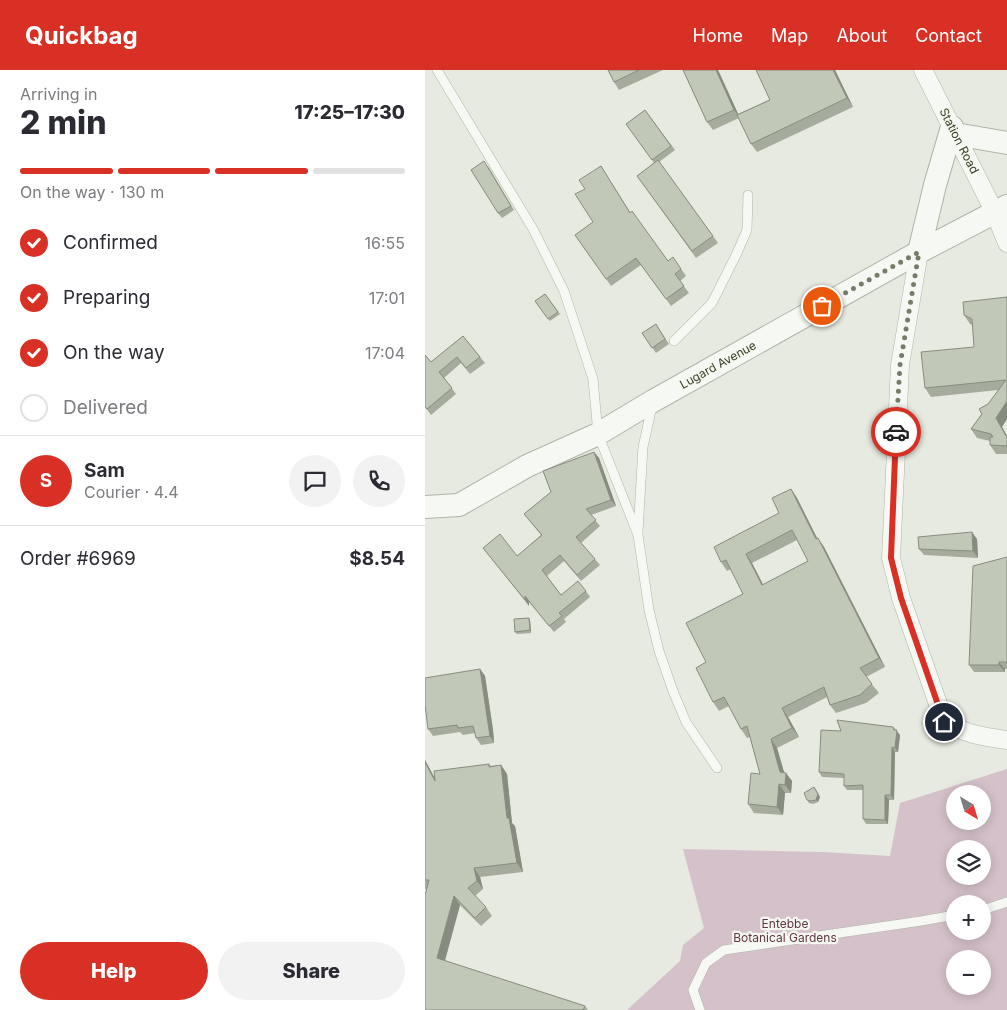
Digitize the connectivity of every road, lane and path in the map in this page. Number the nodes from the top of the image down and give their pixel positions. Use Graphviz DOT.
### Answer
graph roads {
  1 [pos="437,70"];
  2 [pos="923,70"];
  3 [pos="953,130"];
  4 [pos="1007,143"];
  5 [pos="748,195"];
  6 [pos="1001,209"];
  7 [pos="1007,243"];
  8 [pos="919,252"];
  9 [pos="674,340"];
  10 [pos="653,401"];
  11 [pos="598,434"];
  12 [pos="425,507"];
  13 [pos="638,534"];
  14 [pos="1007,740"];
  15 [pos="717,768"];
  16 [pos="1007,902"];
  17 [pos="991,907"];
  18 [pos="946,916"];
  19 [pos="700,1010"];
  1 -- 11 [label="lane"];
  2 -- 3 [label="street, Station Road"];
  3 -- 4 [label="street"];
  3 -- 6 [label="street, Station Road"];
  3 -- 8 [label="street"];
  5 -- 9 [label="lane"];
  6 -- 7 [label="street, Station Road"];
  6 -- 8 [label="street, Lugard Avenue"];
  8 -- 10 [label="street, Lugard Avenue"];
  8 -- 14 [label="street"];
  10 -- 11 [label="street, Lugard Avenue"];
  10 -- 13 [label="lane"];
  11 -- 12 [label="street, Lugard Avenue"];
  11 -- 13 [label="lane"];
  13 -- 15 [label="lane"];
  16 -- 17 [label="lane"];
  18 -- 19 [label="lane"];
}
